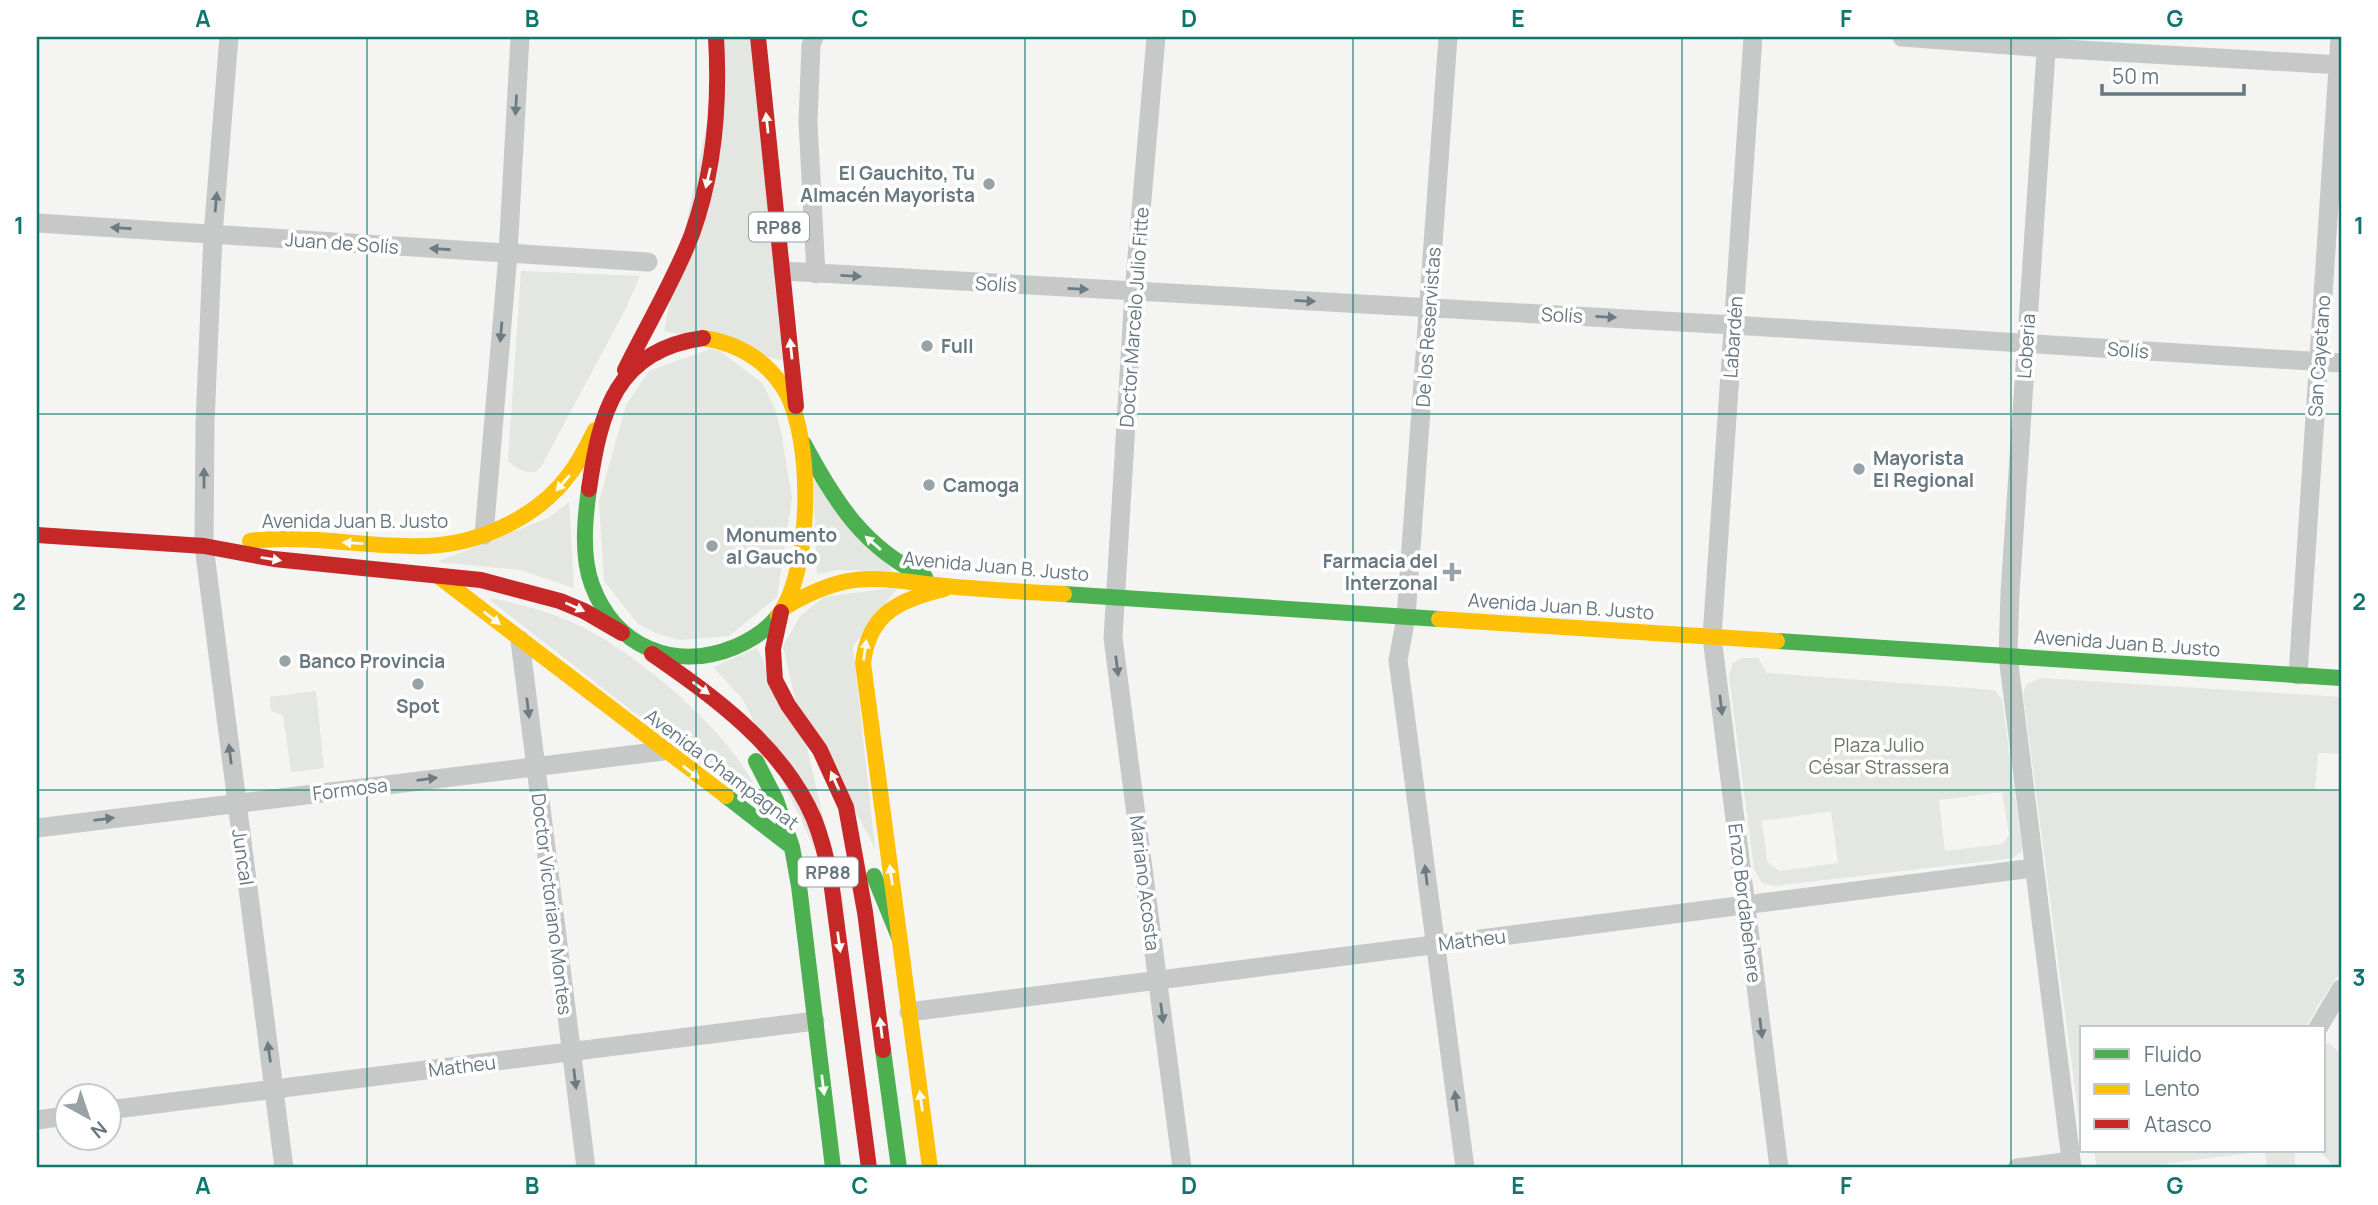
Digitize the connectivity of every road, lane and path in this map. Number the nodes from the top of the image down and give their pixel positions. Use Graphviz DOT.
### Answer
graph roads {
  1 [pos="229,37"];
  2 [pos="520,37"];
  3 [pos="716,37"];
  4 [pos="758,37"];
  5 [pos="814,37"];
  6 [pos="1156,37"];
  7 [pos="1448,37"];
  8 [pos="1753,37"];
  9 [pos="1902,37"];
  10 [pos="2340,37"];
  11 [pos="2046,43"];
  12 [pos="2340,65"];
  13 [pos="37,223"];
  14 [pos="213,235"];
  15 [pos="508,254"];
  16 [pos="648,262"];
  17 [pos="783,271"];
  18 [pos="816,274"];
  19 [pos="1134,292"];
  20 [pos="1429,307"];
  21 [pos="1733,325"];
  22 [pos="2026,343"];
  23 [pos="2318,362"];
  24 [pos="2341,363"];
  25 [pos="619,384"];
  26 [pos="610,404"];
  27 [pos="797,417"];
  28 [pos="800,436"];
  29 [pos="37,535"];
  30 [pos="484,535"];
  31 [pos="204,546"];
  32 [pos="438,576"];
  33 [pos="954,587"];
  34 [pos="1116,598"];
  35 [pos="783,610"];
  36 [pos="1406,617"];
  37 [pos="623,634"];
  38 [pos="1713,637"];
  39 [pos="520,640"];
  40 [pos="645,649"];
  41 [pos="2008,656"];
  42 [pos="2298,675"];
  43 [pos="2341,678"];
  44 [pos="730,710"];
  45 [pos="663,751"];
  46 [pos="534,765"];
  47 [pos="236,803"];
  48 [pos="846,807"];
  49 [pos="37,828"];
  50 [pos="792,847"];
  51 [pos="2034,868"];
  52 [pos="1745,906"];
  53 [pos="899,937"];
  54 [pos="1436,945"];
  55 [pos="1158,981"];
  56 [pos="2341,989"];
  57 [pos="909,1012"];
  58 [pos="815,1021"];
  59 [pos="2319,1026"];
  60 [pos="571,1052"];
  61 [pos="274,1090"];
  62 [pos="122,1108"];
  63 [pos="2071,1165"];
  64 [pos="284,1168"];
  65 [pos="586,1168"];
  66 [pos="833,1168"];
  67 [pos="869,1168"];
  68 [pos="899,1168"];
  69 [pos="930,1168"];
  70 [pos="1182,1168"];
  71 [pos="1465,1168"];
  72 [pos="1779,1168"];
  73 [pos="2017,1168"];
  14 -- 1 [label="street, Juncal, one-way"];
  2 -- 15 [label="street, one-way"];
  3 -- 25 [label="main road, RP88, one-way"];
  17 -- 4 [label="main road, RP88, one-way"];
  5 -- 18 [label="street"];
  6 -- 19 [label="street, Doctor Marcelo Julio Fitte"];
  7 -- 20 [label="street, De los Reservistas"];
  8 -- 21 [label="street, Labardén"];
  9 -- 11 [label="street"];
  10 -- 12 [label="street, San Cayetano"];
  11 -- 12 [label="street"];
  11 -- 22 [label="street, Loberia"];
  12 -- 23 [label="street, San Cayetano"];
  14 -- 13 [label="street, Juan de Solís, one-way"];
  15 -- 14 [label="street, Juan de Solís, one-way"];
  31 -- 14 [label="street, Juncal, one-way"];
  15 -- 16 [label="street, Juan de Solís"];
  15 -- 30 [label="street, one-way"];
  17 -- 18 [label="street, Solís"];
  27 -- 17 [label="main road, RP88, one-way"];
  18 -- 19 [label="street, Solís, one-way"];
  19 -- 20 [label="street, Solís, one-way"];
  19 -- 34 [label="street, Doctor Marcelo Julio Fitte"];
  20 -- 21 [label="street, Solís, one-way"];
  20 -- 36 [label="street, De los Reservistas"];
  21 -- 22 [label="street, Solís"];
  21 -- 38 [label="street, Labardén"];
  22 -- 23 [label="street, Solís"];
  22 -- 41 [label="street, Loberia"];
  23 -- 24 [label="street, Solís"];
  23 -- 42 [label="street, San Cayetano"];
  25 -- 26 [label="main road, RP88"];
  25 -- 27 [label="main road, RP88"];
  26 -- 30 [label="main road, Avenida Juan B. Justo, one-way"];
  26 -- 37 [label="main road, RP88"];
  27 -- 28 [label="main road, RP88"];
  33 -- 28 [label="main road, one-way"];
  28 -- 35 [label="main road, RP88"];
  29 -- 31 [label="main road, Avenida Juan B. Justo"];
  30 -- 31 [label="main road, Avenida Juan B. Justo, one-way"];
  31 -- 32 [label="main road, Avenida Juan B. Justo, one-way"];
  47 -- 31 [label="street, Juncal, one-way"];
  32 -- 37 [label="main road, Avenida Juan B. Justo, one-way"];
  32 -- 39 [label="main road, Avenida Champagnat, one-way"];
  33 -- 34 [label="main road, Avenida Juan B. Justo"];
  33 -- 35 [label="main road, Avenida Juan B. Justo"];
  53 -- 33 [label="main road, one-way"];
  34 -- 36 [label="main road, Avenida Juan B. Justo"];
  34 -- 55 [label="street, Mariano Acosta, one-way"];
  35 -- 40 [label="main road, RP88"];
  48 -- 35 [label="main road, RP88, one-way"];
  36 -- 38 [label="main road, Avenida Juan B. Justo"];
  54 -- 36 [label="street, De los Reservistas, one-way"];
  37 -- 40 [label="main road, RP88"];
  38 -- 41 [label="main road, Avenida Juan B. Justo"];
  38 -- 52 [label="street, Enzo Bordabehere, one-way"];
  39 -- 45 [label="main road, Avenida Champagnat"];
  39 -- 46 [label="street, Doctor Victoriano Montes, one-way"];
  40 -- 44 [label="main road, Avenida Champagnat / RP88, one-way"];
  41 -- 42 [label="main road, Avenida Juan B. Justo"];
  41 -- 51 [label="street, Loberia"];
  42 -- 43 [label="main road, Avenida Juan B. Justo"];
  44 -- 50 [label="main road"];
  44 -- 67 [label="main road, Avenida Champagnat / RP88, one-way"];
  45 -- 46 [label="street, Formosa"];
  45 -- 50 [label="main road, Avenida Champagnat, one-way"];
  47 -- 46 [label="street, Formosa, one-way"];
  46 -- 60 [label="street, Doctor Victoriano Montes"];
  49 -- 47 [label="street, Formosa, one-way"];
  61 -- 47 [label="street, Juncal, one-way"];
  48 -- 53 [label="main road"];
  68 -- 48 [label="main road, RP88, one-way"];
  50 -- 58 [label="main road, Avenida Champagnat"];
  51 -- 52 [label="street, Matheu"];
  51 -- 63 [label="street, Loberia"];
  52 -- 54 [label="street, Matheu"];
  52 -- 72 [label="street, Enzo Bordabehere, one-way"];
  53 -- 57 [label="main road"];
  54 -- 55 [label="street, Matheu"];
  71 -- 54 [label="street, De los Reservistas, one-way"];
  55 -- 57 [label="street, Matheu"];
  55 -- 70 [label="street, Mariano Acosta, one-way"];
  56 -- 59 [label="street"];
  69 -- 57 [label="main road, one-way"];
  58 -- 60 [label="street, Matheu"];
  58 -- 66 [label="main road, Avenida Champagnat, one-way"];
  60 -- 61 [label="street, Matheu"];
  60 -- 65 [label="street, Doctor Victoriano Montes, one-way"];
  61 -- 62 [label="street, Matheu"];
  61 -- 64 [label="street, Juncal"];
  63 -- 73 [label="street"];
}
